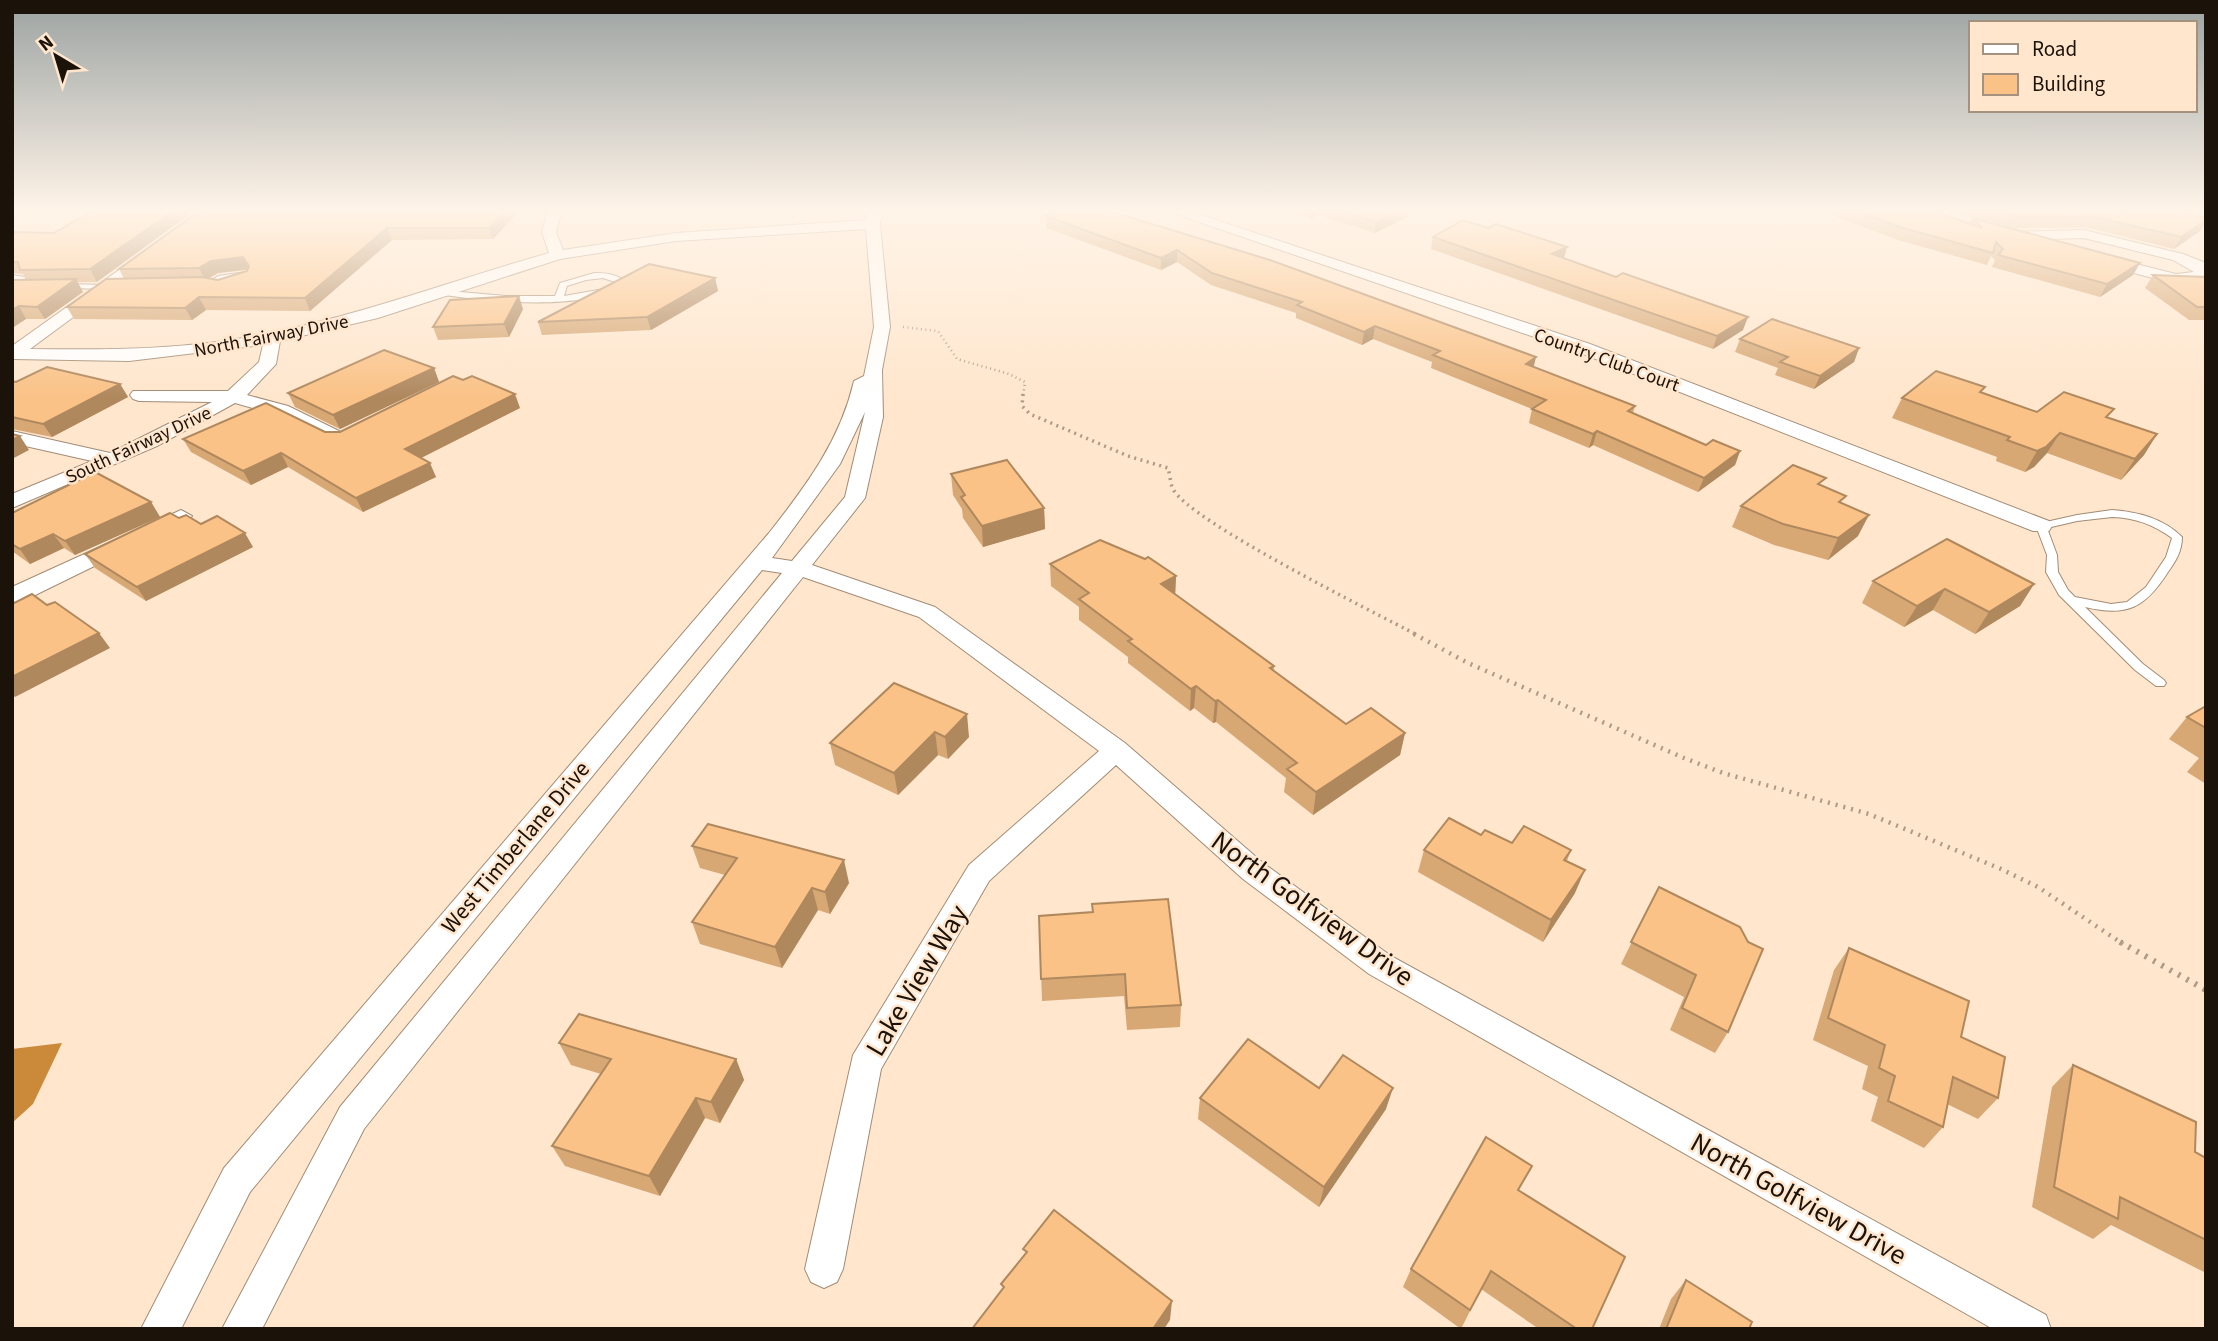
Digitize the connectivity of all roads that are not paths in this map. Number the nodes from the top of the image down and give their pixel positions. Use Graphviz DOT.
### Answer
graph roads {
  1 [pos="131,272"];
  2 [pos="504,272"];
  3 [pos="872,272"];
  4 [pos="1355,272"];
  5 [pos="2146,272"];
  6 [pos="2202,272"];
  7 [pos="12,277"];
  8 [pos="195,285"];
  9 [pos="208,285"];
  10 [pos="33,286"];
  11 [pos="58,286"];
  12 [pos="236,286"];
  13 [pos="17,287"];
  14 [pos="113,287"];
  15 [pos="225,288"];
  16 [pos="437,292"];
  17 [pos="559,298"];
  18 [pos="272,338"];
  19 [pos="12,354"];
  20 [pos="873,370"];
  21 [pos="139,395"];
  22 [pos="234,397"];
  23 [pos="352,434"];
  24 [pos="12,438"];
  25 [pos="108,459"];
  26 [pos="12,502"];
  27 [pos="181,516"];
  28 [pos="2041,526"];
  29 [pos="756,563"];
  30 [pos="798,568"];
  31 [pos="12,594"];
  32 [pos="2071,600"];
  33 [pos="2161,683"];
  34 [pos="1116,750"];
  35 [pos="824,1269"];
  36 [pos="160,1329"];
  37 [pos="241,1329"];
  38 [pos="2032,1329"];
  1 -- 14 [label="street"];
  2 -- 16 [label="street, North Fairway Drive"];
  3 -- 20 [label="street, West Timberlane Drive"];
  4 -- 28 [label="street, Country Club Court"];
  5 -- 6 [label="street"];
  7 -- 13 [label="lane"];
  8 -- 9 [label="lane"];
  9 -- 12 [label="lane"];
  9 -- 15 [label="lane"];
  10 -- 13 [label="lane"];
  11 -- 14 [label="lane"];
  14 -- 19 [label="street"];
  16 -- 17 [label="lane"];
  16 -- 18 [label="street, North Fairway Drive"];
  17 -- 17 [label="lane"];
  18 -- 19 [label="street, North Fairway Drive"];
  18 -- 22 [label="street, South Fairway Drive"];
  20 -- 29 [label="street, West Timberlane Drive"];
  20 -- 30 [label="street, West Timberlane Drive"];
  21 -- 22 [label="street"];
  22 -- 23 [label="street"];
  22 -- 25 [label="street, South Fairway Drive"];
  24 -- 25 [label="street"];
  25 -- 26 [label="street, South Fairway Drive"];
  27 -- 31 [label="street"];
  28 -- 32 [label="lane"];
  28 -- 32 [label="lane"];
  29 -- 30 [label="street, North Golfview Drive"];
  29 -- 36 [label="street, West Timberlane Drive"];
  30 -- 34 [label="street, North Golfview Drive"];
  30 -- 37 [label="street, West Timberlane Drive"];
  32 -- 33 [label="lane"];
  34 -- 35 [label="street, Lake View Way"];
  34 -- 38 [label="street, North Golfview Drive"];
}
